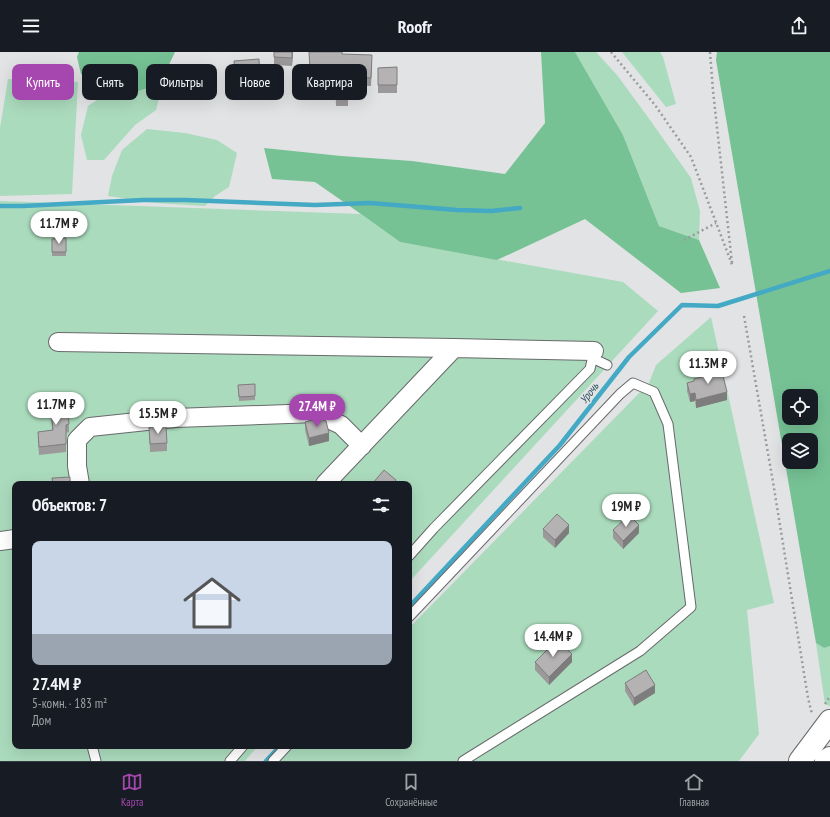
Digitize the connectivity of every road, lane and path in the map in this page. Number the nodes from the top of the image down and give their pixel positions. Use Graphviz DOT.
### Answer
graph roads {
  1 [pos="611,52"];
  2 [pos="710,52"];
  3 [pos="716,223"];
  4 [pos="684,240"];
  5 [pos="744,316"];
  6 [pos="58,342"];
  7 [pos="454,348"];
  8 [pos="593,355"];
  9 [pos="607,365"];
  10 [pos="362,446"];
  11 [pos="80,481"];
  12 [pos="328,481"];
  13 [pos="12,539"];
  14 [pos="0,541"];
  15 [pos="412,553"];
  16 [pos="412,615"];
  17 [pos="822,721"];
  18 [pos="93,749"];
  19 [pos="240,749"];
  20 [pos="284,749"];
  21 [pos="830,758"];
  22 [pos="96,761"];
  23 [pos="230,761"];
  24 [pos="273,761"];
  25 [pos="464,761"];
  26 [pos="800,761"];
  27 [pos="826,761"];
  1 -- 3 [label="path"];
  2 -- 3 [label="path"];
  3 -- 4 [label="path"];
  5 -- 17 [label="path"];
  6 -- 7 [label="street"];
  7 -- 8 [label="street"];
  7 -- 10 [label="street"];
  8 -- 9 [label="lane"];
  8 -- 15 [label="lane"];
  10 -- 11 [label="street"];
  10 -- 12 [label="street"];
  13 -- 14 [label="street"];
  16 -- 25 [label="lane"];
  17 -- 26 [label="main road"];
  18 -- 22 [label="lane"];
  19 -- 23 [label="lane"];
  20 -- 24 [label="lane"];
  21 -- 27 [label="main road"];
}
